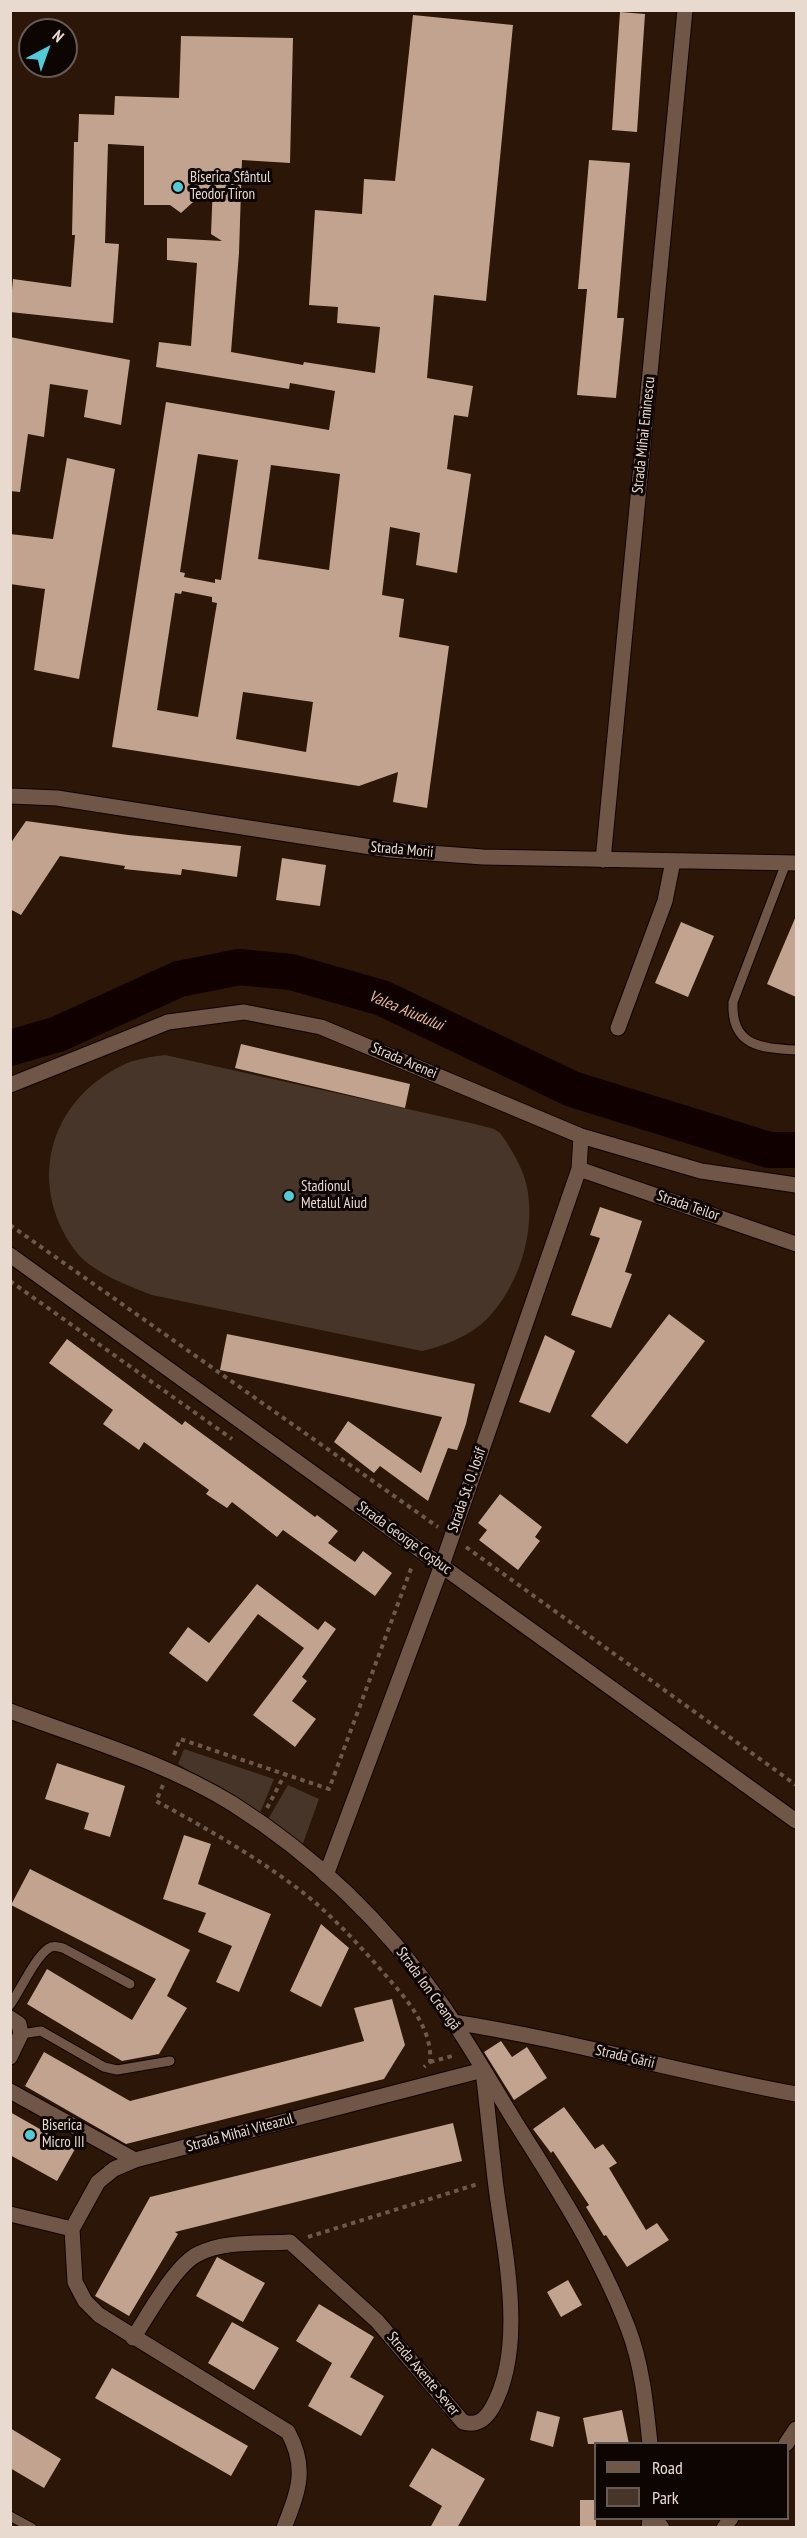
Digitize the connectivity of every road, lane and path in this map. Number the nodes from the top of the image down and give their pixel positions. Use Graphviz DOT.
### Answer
graph roads {
  1 [pos="685,10"];
  2 [pos="10,796"];
  3 [pos="603,860"];
  4 [pos="673,861"];
  5 [pos="791,863"];
  6 [pos="618,1028"];
  7 [pos="796,1050"];
  8 [pos="10,1085"];
  9 [pos="581,1136"];
  10 [pos="579,1169"];
  11 [pos="796,1185"];
  12 [pos="10,1225"];
  13 [pos="796,1244"];
  14 [pos="10,1255"];
  15 [pos="10,1281"];
  16 [pos="242,1445"];
  17 [pos="451,1536"];
  18 [pos="403,1560"];
  19 [pos="441,1565"];
  20 [pos="10,1712"];
  21 [pos="168,1770"];
  22 [pos="285,1774"];
  23 [pos="796,1785"];
  24 [pos="796,1821"];
  25 [pos="260,1822"];
  26 [pos="326,1875"];
  27 [pos="130,1984"];
  28 [pos="10,2005"];
  29 [pos="10,2018"];
  30 [pos="453,2022"];
  31 [pos="21,2034"];
  32 [pos="471,2051"];
  33 [pos="10,2057"];
  34 [pos="170,2061"];
  35 [pos="430,2062"];
  36 [pos="421,2069"];
  37 [pos="483,2070"];
  38 [pos="11,2093"];
  39 [pos="796,2094"];
  40 [pos="135,2160"];
  41 [pos="495,2179"];
  42 [pos="10,2214"];
  43 [pos="72,2229"];
  44 [pos="290,2242"];
  45 [pos="133,2338"];
  46 [pos="796,2429"];
  47 [pos="650,2442"];
  48 [pos="787,2442"];
  49 [pos="10,2516"];
  50 [pos="32,2528"];
  51 [pos="284,2528"];
  1 -- 3 [label="street, Strada Mihai Eminescu"];
  2 -- 3 [label="street, Strada Morii"];
  3 -- 4 [label="street, Strada Morii"];
  4 -- 5 [label="street, Strada Morii"];
  4 -- 6 [label="street"];
  5 -- 7 [label="lane"];
  8 -- 9 [label="street, Strada Arenei"];
  9 -- 10 [label="street, Strada St. O. Iosif"];
  9 -- 11 [label="street, Strada Arenei"];
  10 -- 13 [label="street, Strada Teilor"];
  10 -- 17 [label="street, Strada St. O. Iosif"];
  12 -- 17 [label="path"];
  14 -- 19 [label="street, Strada George Coșbuc"];
  15 -- 16 [label="path"];
  17 -- 19 [label="street, Strada St. O. Iosif"];
  17 -- 23 [label="path"];
  18 -- 22 [label="path"];
  19 -- 24 [label="street, Strada George Coșbuc"];
  19 -- 26 [label="street, Strada St. O. Iosif"];
  20 -- 21 [label="street, Strada Ion Creangă"];
  21 -- 22 [label="path"];
  21 -- 25 [label="street, Strada Ion Creangă"];
  21 -- 35 [label="path"];
  22 -- 25 [label="path"];
  25 -- 26 [label="street, Strada Ion Creangă"];
  26 -- 30 [label="street, Strada Ion Creangă"];
  27 -- 28 [label="lane"];
  29 -- 31 [label="street"];
  30 -- 32 [label="street, Strada Ion Creangă"];
  30 -- 39 [label="street, Strada Gării"];
  31 -- 33 [label="street"];
  31 -- 34 [label="lane"];
  32 -- 35 [label="path"];
  32 -- 37 [label="street, Strada Ion Creangă"];
  35 -- 36 [label="path"];
  37 -- 40 [label="street, Strada Mihai Viteazul"];
  37 -- 41 [label="street, Strada Axente Sever"];
  37 -- 47 [label="street, Strada Ion Creangă"];
  38 -- 40 [label="street"];
  40 -- 43 [label="street"];
  41 -- 44 [label="path"];
  41 -- 44 [label="street, Strada Axente Sever"];
  42 -- 43 [label="street"];
  43 -- 45 [label="street"];
  44 -- 45 [label="street"];
  45 -- 51 [label="street"];
  46 -- 48 [label="street"];
  49 -- 50 [label="lane"];
}
